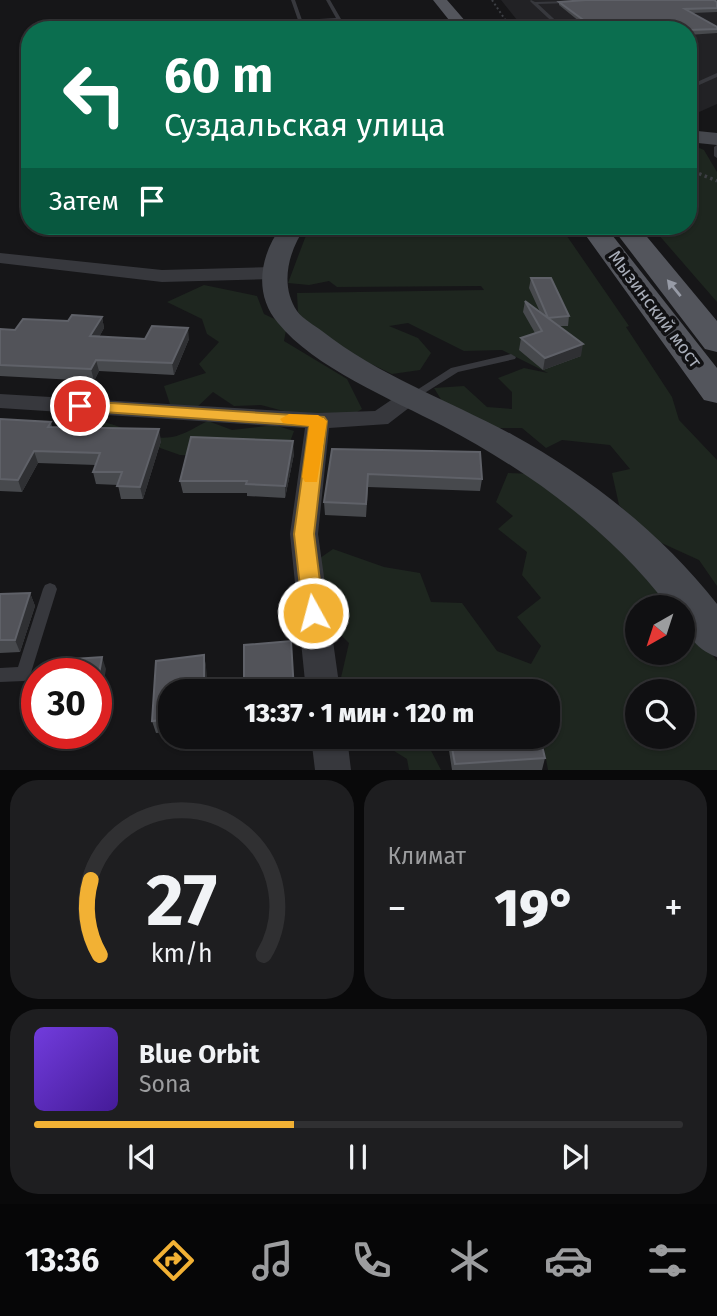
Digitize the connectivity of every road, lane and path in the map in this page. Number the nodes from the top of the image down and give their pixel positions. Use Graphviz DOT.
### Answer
graph roads {
  1 [pos="293,0"];
  2 [pos="328,0"];
  3 [pos="424,0"];
  4 [pos="440,0"];
  5 [pos="492,0"];
  6 [pos="532,1"];
  7 [pos="574,2"];
  8 [pos="300,21"];
  9 [pos="439,21"];
  10 [pos="458,21"];
  11 [pos="506,21"];
  12 [pos="554,21"];
  13 [pos="717,75"];
  14 [pos="697,84"];
  15 [pos="697,137"];
  16 [pos="717,139"];
  17 [pos="717,147"];
  18 [pos="717,156"];
  19 [pos="697,173"];
  20 [pos="717,181"];
  21 [pos="286,235"];
  22 [pos="599,235"];
  23 [pos="631,235"];
  24 [pos="0,258"];
  25 [pos="273,273"];
  26 [pos="717,342"];
  27 [pos="511,358"];
  28 [pos="717,392"];
  29 [pos="411,397"];
  30 [pos="0,401"];
  31 [pos="318,421"];
  32 [pos="50,589"];
  33 [pos="717,638"];
  34 [pos="0,675"];
  35 [pos="322,679"];
  36 [pos="329,749"];
  37 [pos="332,770"];
  1 -- 8 [label="lane"];
  2 -- 8 [label="lane"];
  3 -- 9 [label="main road"];
  4 -- 10 [label="main road"];
  5 -- 11 [label="path"];
  6 -- 7 [label="lane"];
  6 -- 12 [label="lane"];
  13 -- 14 [label="lane"];
  15 -- 16 [label="street"];
  17 -- 18 [label="lane"];
  19 -- 20 [label="path"];
  21 -- 25 [label="street"];
  22 -- 28 [label="main road, Мызинский мост"];
  26 -- 23 [label="main road, Мызинский мост, one-way"];
  24 -- 25 [label="street"];
  25 -- 29 [label="street"];
  27 -- 29 [label="lane"];
  29 -- 31 [label="street"];
  29 -- 33 [label="street"];
  30 -- 31 [label="street"];
  31 -- 35 [label="street"];
  32 -- 34 [label="lane"];
  36 -- 37 [label="street"];
}
